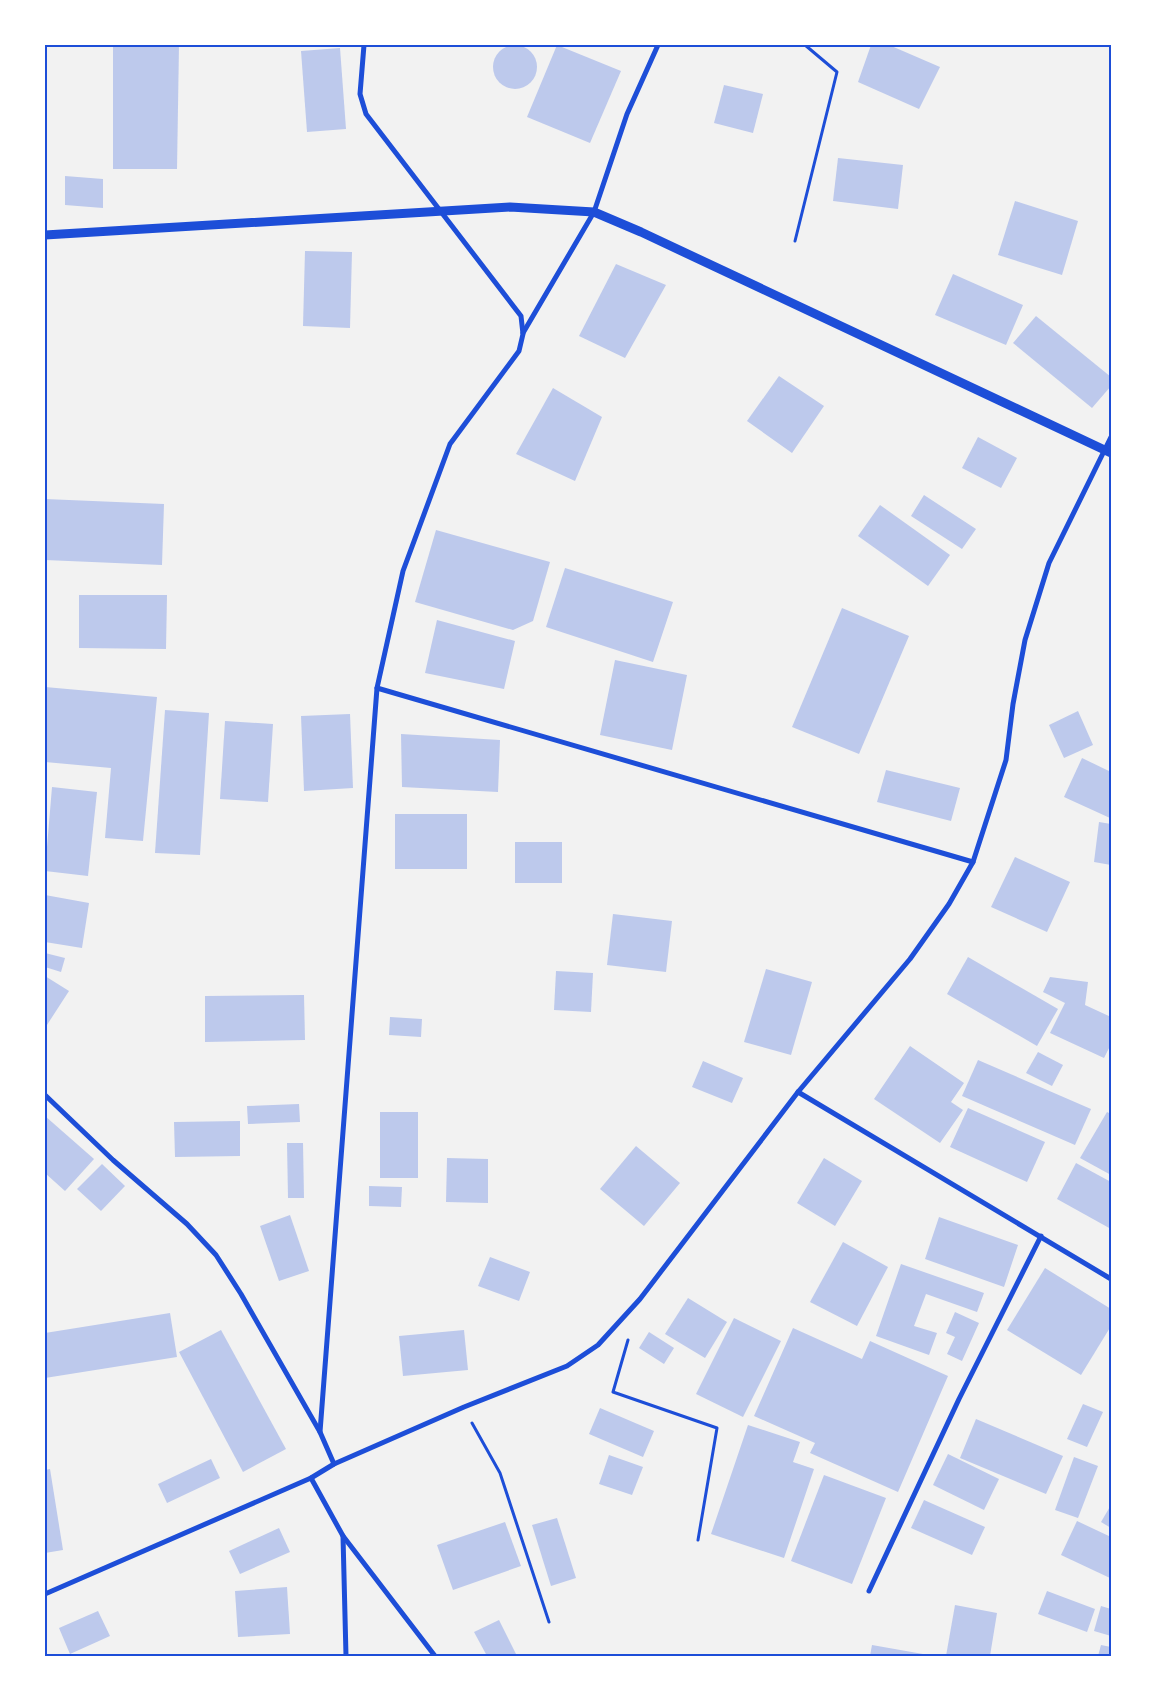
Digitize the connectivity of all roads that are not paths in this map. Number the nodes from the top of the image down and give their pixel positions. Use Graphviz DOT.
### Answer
graph roads {
  1 [pos="364,45"];
  2 [pos="658,45"];
  3 [pos="443,212"];
  4 [pos="594,212"];
  5 [pos="45,235"];
  6 [pos="522,334"];
  7 [pos="1111,437"];
  8 [pos="1108,452"];
  9 [pos="377,688"];
  10 [pos="973,862"];
  11 [pos="798,1092"];
  12 [pos="45,1095"];
  13 [pos="1041,1236"];
  14 [pos="1111,1279"];
  15 [pos="320,1432"];
  16 [pos="334,1464"];
  17 [pos="311,1478"];
  18 [pos="342,1536"];
  19 [pos="869,1591"];
  20 [pos="45,1594"];
  21 [pos="346,1656"];
  22 [pos="434,1656"];
  1 -- 3 [label="street"];
  2 -- 4 [label="street"];
  3 -- 4 [label="street"];
  3 -- 5 [label="street"];
  3 -- 6 [label="street"];
  4 -- 6 [label="street"];
  4 -- 8 [label="street"];
  6 -- 9 [label="street"];
  7 -- 8 [label="street"];
  8 -- 10 [label="street"];
  9 -- 10 [label="street"];
  9 -- 15 [label="street"];
  10 -- 11 [label="street"];
  11 -- 13 [label="street"];
  11 -- 16 [label="street"];
  12 -- 15 [label="street"];
  13 -- 14 [label="street"];
  13 -- 19 [label="street"];
  15 -- 16 [label="street"];
  16 -- 17 [label="street"];
  17 -- 18 [label="street"];
  17 -- 20 [label="street"];
  18 -- 21 [label="street"];
  18 -- 22 [label="street"];
}
